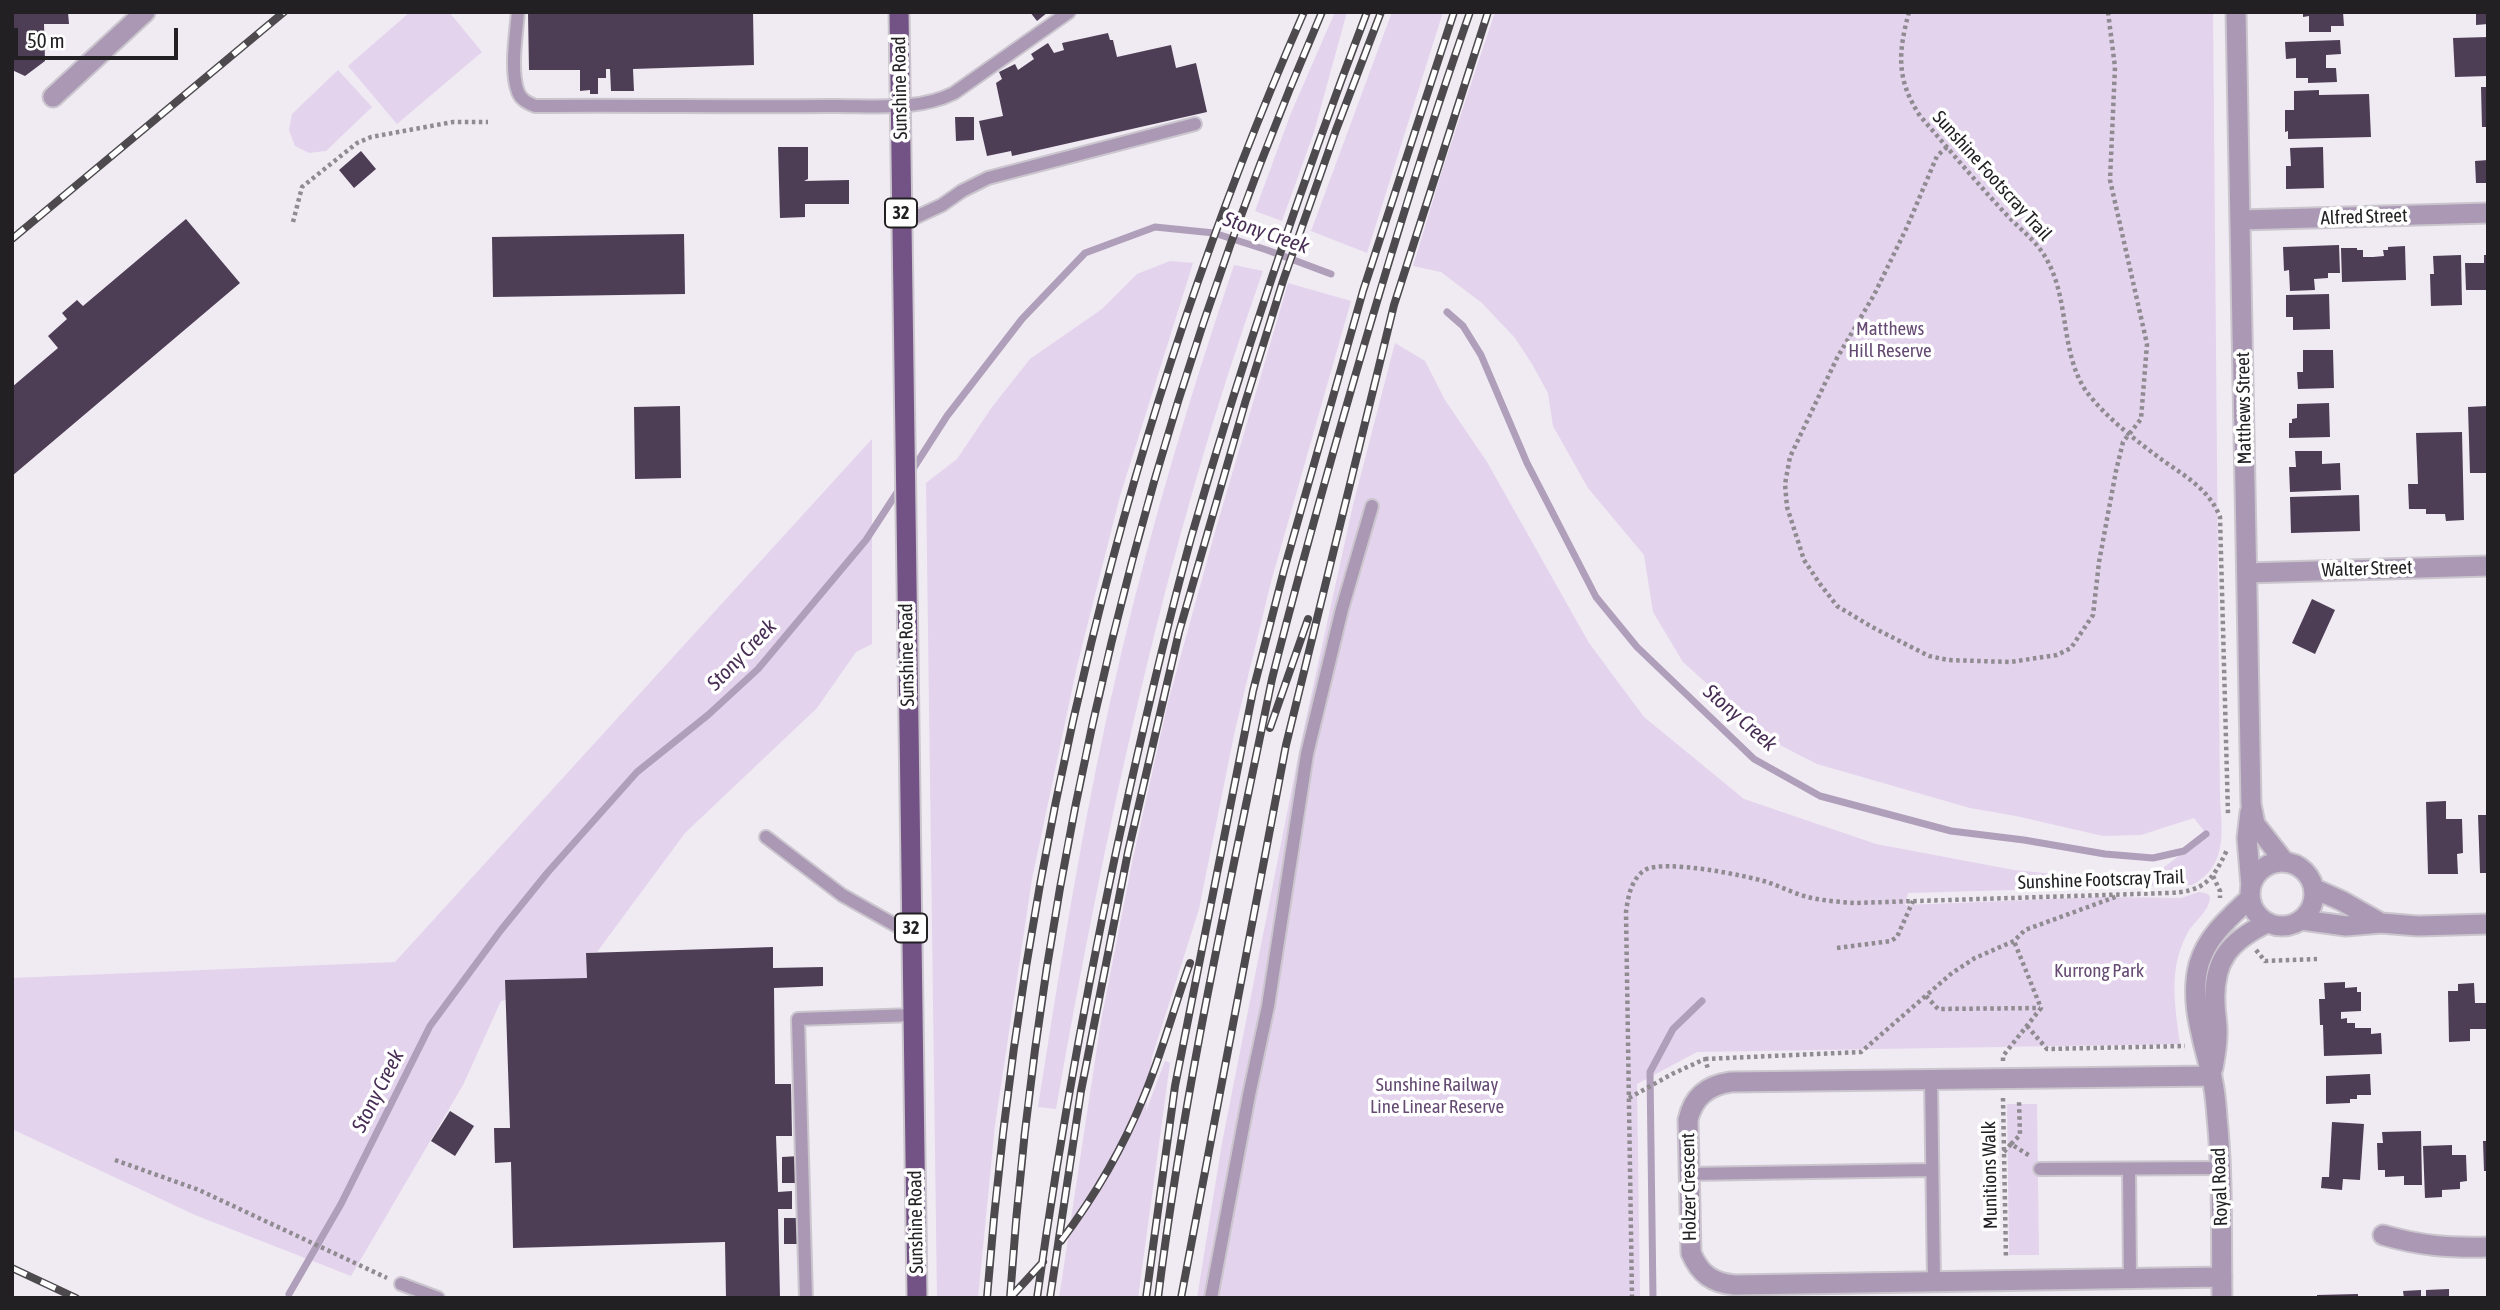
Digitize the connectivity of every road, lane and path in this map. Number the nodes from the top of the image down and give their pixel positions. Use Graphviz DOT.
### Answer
graph roads {
  1 [pos="145,12"];
  2 [pos="518,12"];
  3 [pos="899,12"];
  4 [pos="1069,12"];
  5 [pos="1909,12"];
  6 [pos="2108,12"];
  7 [pos="2236,12"];
  8 [pos="53,97"];
  9 [pos="900,104"];
  10 [pos="488,122"];
  11 [pos="1195,124"];
  12 [pos="1947,147"];
  13 [pos="2488,213"];
  14 [pos="2240,220"];
  15 [pos="293,222"];
  16 [pos="901,223"];
  17 [pos="2130,434"];
  18 [pos="1372,506"];
  19 [pos="2488,566"];
  20 [pos="2247,573"];
  21 [pos="2251,804"];
  22 [pos="2228,816"];
  23 [pos="766,837"];
  24 [pos="2229,840"];
  25 [pos="2284,862"];
  26 [pos="2213,876"];
  27 [pos="2315,889"];
  28 [pos="2250,892"];
  29 [pos="2123,894"];
  30 [pos="1913,901"];
  31 [pos="2220,904"];
  32 [pos="2302,919"];
  33 [pos="2267,923"];
  34 [pos="2381,923"];
  35 [pos="2488,924"];
  36 [pos="911,934"];
  37 [pos="2014,941"];
  38 [pos="2253,946"];
  39 [pos="1837,948"];
  40 [pos="2317,959"];
  41 [pos="1926,996"];
  42 [pos="2041,1008"];
  43 [pos="913,1015"];
  44 [pos="2027,1026"];
  45 [pos="2186,1046"];
  46 [pos="2003,1056"];
  47 [pos="1705,1059"];
  48 [pos="1710,1073"];
  49 [pos="2212,1076"];
  50 [pos="1931,1080"];
  51 [pos="2003,1090"];
  52 [pos="1629,1098"];
  53 [pos="2019,1101"];
  54 [pos="2011,1144"];
  55 [pos="2004,1152"];
  56 [pos="115,1160"];
  57 [pos="2040,1166"];
  58 [pos="2221,1168"];
  59 [pos="2129,1169"];
  60 [pos="1932,1170"];
  61 [pos="1689,1174"];
  62 [pos="2384,1235"];
  63 [pos="2488,1247"];
  64 [pos="2006,1259"];
  65 [pos="2222,1278"];
  66 [pos="2130,1279"];
  67 [pos="1934,1282"];
  68 [pos="401,1284"];
  69 [pos="2019,1289"];
  70 [pos="439,1298"];
  71 [pos="806,1298"];
  72 [pos="917,1298"];
  73 [pos="1211,1298"];
  74 [pos="1632,1298"];
  75 [pos="2222,1298"];
  1 -- 8 [label="street"];
  2 -- 9 [label="lane"];
  3 -- 9 [label="main road, Sunshine Road / 32"];
  4 -- 9 [label="lane"];
  5 -- 12 [label="path, Sunshine Footscray Trail"];
  6 -- 17 [label="path"];
  7 -- 14 [label="street, Matthews Street"];
  9 -- 16 [label="main road, Sunshine Road / 32"];
  10 -- 15 [label="path"];
  11 -- 16 [label="lane"];
  12 -- 17 [label="path, Sunshine Footscray Trail"];
  12 -- 17 [label="path"];
  13 -- 14 [label="street, Alfred Street"];
  14 -- 20 [label="street, Matthews Street"];
  16 -- 36 [label="main road, Sunshine Road / 32"];
  17 -- 22 [label="path, Sunshine Footscray Trail"];
  18 -- 73 [label="lane"];
  19 -- 20 [label="street, Walter Street"];
  20 -- 21 [label="street, Matthews Street"];
  21 -- 25 [label="street, Matthews Street"];
  21 -- 28 [label="street, Matthews Street"];
  23 -- 36 [label="lane"];
  24 -- 26 [label="path"];
  25 -- 27 [label="street"];
  25 -- 28 [label="street"];
  26 -- 29 [label="path, Sunshine Footscray Trail"];
  26 -- 31 [label="path"];
  27 -- 32 [label="street"];
  27 -- 34 [label="street"];
  28 -- 33 [label="street"];
  28 -- 49 [label="street, Royal Road"];
  29 -- 30 [label="path, Sunshine Footscray Trail"];
  29 -- 37 [label="path"];
  30 -- 39 [label="path"];
  30 -- 52 [label="path, Sunshine Footscray Trail"];
  32 -- 33 [label="street"];
  32 -- 34 [label="street"];
  33 -- 49 [label="street, Royal Road"];
  34 -- 35 [label="street"];
  36 -- 43 [label="main road, Sunshine Road / 32"];
  37 -- 41 [label="path"];
  37 -- 42 [label="path"];
  38 -- 40 [label="path"];
  41 -- 42 [label="path"];
  41 -- 47 [label="path"];
  42 -- 44 [label="path"];
  43 -- 71 [label="lane"];
  43 -- 72 [label="main road, Sunshine Road / 32"];
  44 -- 45 [label="path"];
  44 -- 46 [label="path"];
  47 -- 48 [label="path"];
  47 -- 52 [label="path"];
  49 -- 50 [label="street, Holzer Crescent"];
  49 -- 58 [label="street, Royal Road"];
  50 -- 60 [label="lane"];
  50 -- 61 [label="street, Holzer Crescent"];
  51 -- 55 [label="path, Munitions Walk"];
  52 -- 74 [label="path, Sunshine Footscray Trail"];
  53 -- 54 [label="path"];
  54 -- 55 [label="path"];
  54 -- 57 [label="path"];
  55 -- 64 [label="path, Munitions Walk"];
  56 -- 68 [label="path"];
  57 -- 59 [label="lane"];
  58 -- 59 [label="lane"];
  58 -- 65 [label="street, Royal Road"];
  59 -- 66 [label="lane"];
  60 -- 61 [label="lane"];
  60 -- 67 [label="lane"];
  61 -- 67 [label="street, Holzer Crescent"];
  62 -- 63 [label="street"];
  65 -- 66 [label="street, Holzer Crescent"];
  65 -- 75 [label="street, Royal Road"];
  66 -- 69 [label="street, Holzer Crescent"];
  67 -- 69 [label="street, Holzer Crescent"];
  68 -- 70 [label="lane"];
}
